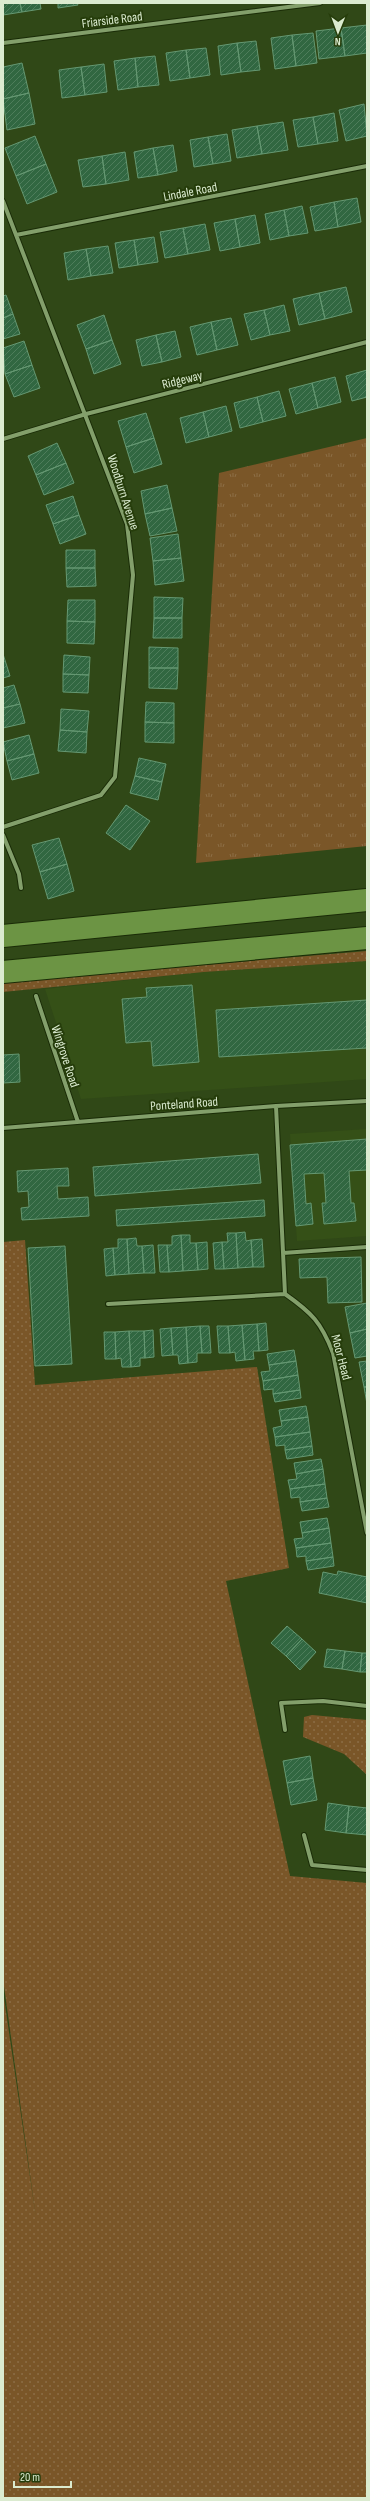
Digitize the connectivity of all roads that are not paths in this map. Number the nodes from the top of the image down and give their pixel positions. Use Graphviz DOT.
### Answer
graph roads {
  1 [pos="320,3"];
  2 [pos="3,43"];
  3 [pos="367,166"];
  4 [pos="3,201"];
  5 [pos="16,235"];
  6 [pos="367,342"];
  7 [pos="86,414"];
  8 [pos="3,439"];
  9 [pos="3,827"];
  10 [pos="3,835"];
  11 [pos="21,888"];
  12 [pos="367,900"];
  13 [pos="3,936"];
  14 [pos="367,938"];
  15 [pos="3,972"];
  16 [pos="36,996"];
  17 [pos="367,1101"];
  18 [pos="276,1106"];
  19 [pos="78,1122"];
  20 [pos="3,1128"];
  21 [pos="367,1247"];
  22 [pos="284,1253"];
  23 [pos="286,1294"];
  24 [pos="108,1304"];
  25 [pos="367,1533"];
  26 [pos="367,1706"];
  27 [pos="285,1730"];
  28 [pos="304,1835"];
  29 [pos="367,1870"];
  1 -- 2 [label="street, Friarside Road"];
  3 -- 5 [label="street, Lindale Road"];
  4 -- 5 [label="street, Woodburn Avenue"];
  5 -- 7 [label="street, Woodburn Avenue"];
  6 -- 7 [label="street, Ridgeway"];
  7 -- 8 [label="street, Ridgeway"];
  7 -- 9 [label="street, Woodburn Avenue"];
  10 -- 11 [label="street"];
  12 -- 13 [label="highway"];
  14 -- 15 [label="highway"];
  16 -- 19 [label="street, Wingrove Road"];
  17 -- 18 [label="street, Ponteland Road"];
  18 -- 19 [label="street, Ponteland Road"];
  18 -- 22 [label="street"];
  19 -- 20 [label="street, Ponteland Road"];
  21 -- 22 [label="street"];
  22 -- 23 [label="street"];
  23 -- 24 [label="street"];
  23 -- 25 [label="street, Moor Head"];
  26 -- 27 [label="street"];
  28 -- 29 [label="street"];
}
